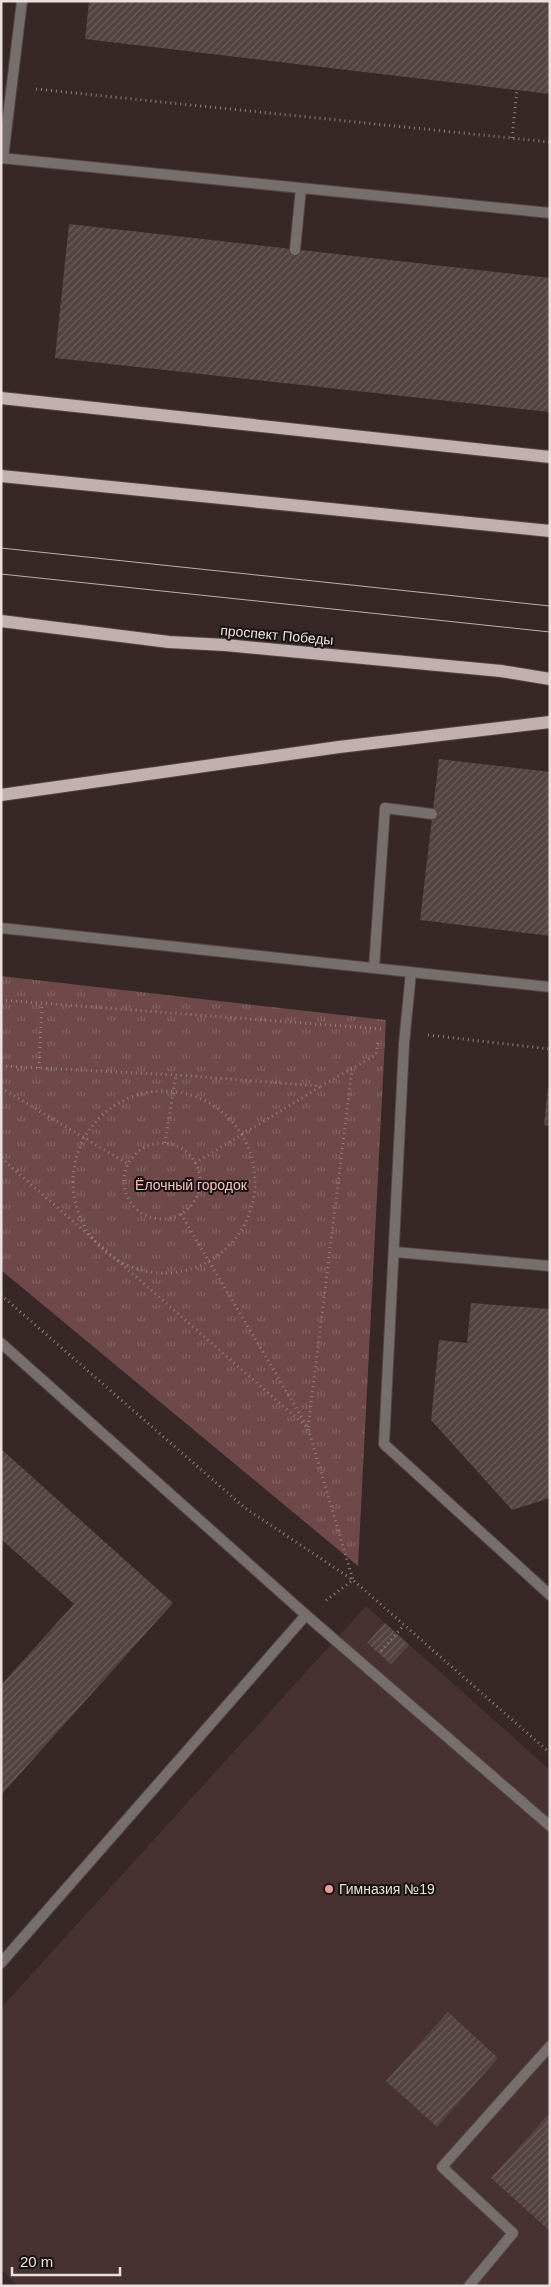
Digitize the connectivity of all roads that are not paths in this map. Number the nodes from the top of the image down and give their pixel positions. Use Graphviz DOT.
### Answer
graph roads {
  1 [pos="22,1"];
  2 [pos="2,158"];
  3 [pos="301,188"];
  4 [pos="550,212"];
  5 [pos="295,250"];
  6 [pos="1,398"];
  7 [pos="550,457"];
  8 [pos="1,476"];
  9 [pos="550,532"];
  10 [pos="1,621"];
  11 [pos="550,679"];
  12 [pos="550,722"];
  13 [pos="1,795"];
  14 [pos="432,814"];
  15 [pos="1,928"];
  16 [pos="374,968"];
  17 [pos="411,972"];
  18 [pos="550,988"];
  19 [pos="395,1252"];
  20 [pos="550,1266"];
  21 [pos="1,1343"];
  22 [pos="550,1594"];
  23 [pos="306,1615"];
  24 [pos="550,1826"];
  25 [pos="1,1963"];
  26 [pos="550,2046"];
  27 [pos="469,2286"];
  1 -- 2 [label="lane"];
  2 -- 3 [label="lane"];
  3 -- 4 [label="lane"];
  3 -- 5 [label="lane"];
  6 -- 7 [label="main road"];
  8 -- 9 [label="main road"];
  10 -- 11 [label="main road, проспект Победы"];
  12 -- 13 [label="main road"];
  14 -- 16 [label="lane"];
  15 -- 16 [label="lane"];
  16 -- 17 [label="lane"];
  17 -- 18 [label="lane"];
  17 -- 19 [label="lane"];
  19 -- 20 [label="lane"];
  19 -- 22 [label="lane"];
  21 -- 23 [label="lane"];
  23 -- 24 [label="lane"];
  23 -- 25 [label="lane"];
  26 -- 27 [label="lane"];
}
